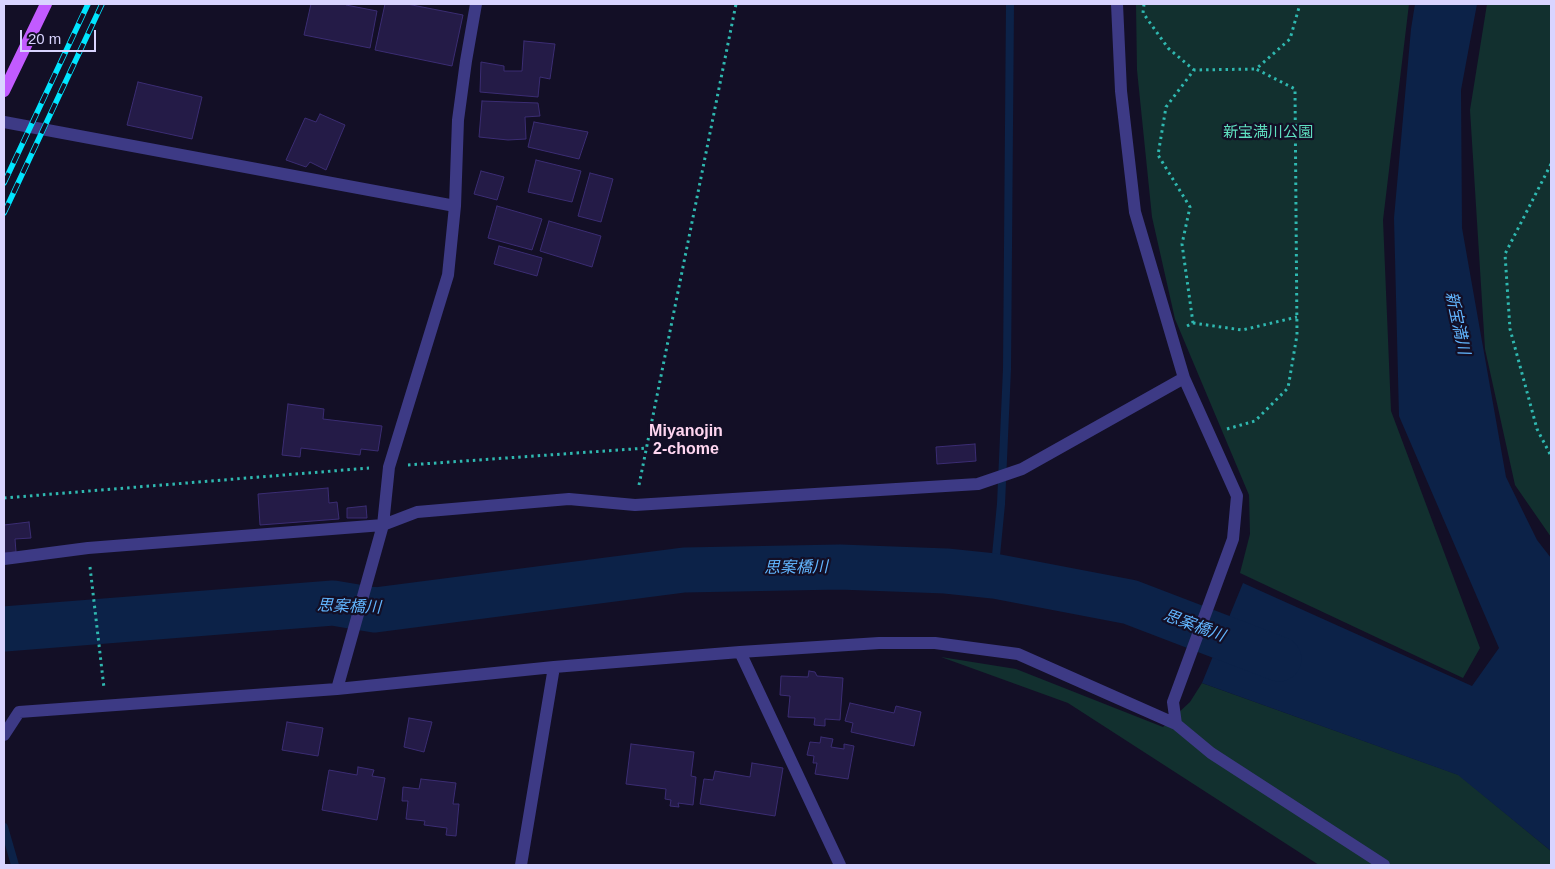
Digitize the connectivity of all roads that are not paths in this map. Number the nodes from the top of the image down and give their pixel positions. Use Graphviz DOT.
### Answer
graph roads {
  1 [pos="46,4"];
  2 [pos="476,4"];
  3 [pos="1117,4"];
  4 [pos="4,91"];
  5 [pos="4,122"];
  6 [pos="455,206"];
  7 [pos="1184,378"];
  8 [pos="383,525"];
  9 [pos="4,559"];
  10 [pos="740,652"];
  11 [pos="554,667"];
  12 [pos="337,690"];
  13 [pos="1176,724"];
  14 [pos="4,735"];
  15 [pos="521,865"];
  16 [pos="840,865"];
  17 [pos="1384,865"];
  1 -- 4 [label="main road"];
  2 -- 6 [label="street"];
  3 -- 7 [label="street"];
  5 -- 6 [label="street"];
  6 -- 8 [label="street"];
  7 -- 8 [label="street"];
  7 -- 13 [label="street"];
  8 -- 9 [label="street"];
  8 -- 12 [label="street"];
  10 -- 11 [label="street"];
  10 -- 13 [label="street"];
  10 -- 16 [label="street"];
  11 -- 12 [label="street"];
  11 -- 15 [label="street"];
  12 -- 14 [label="street"];
  13 -- 17 [label="street"];
}
